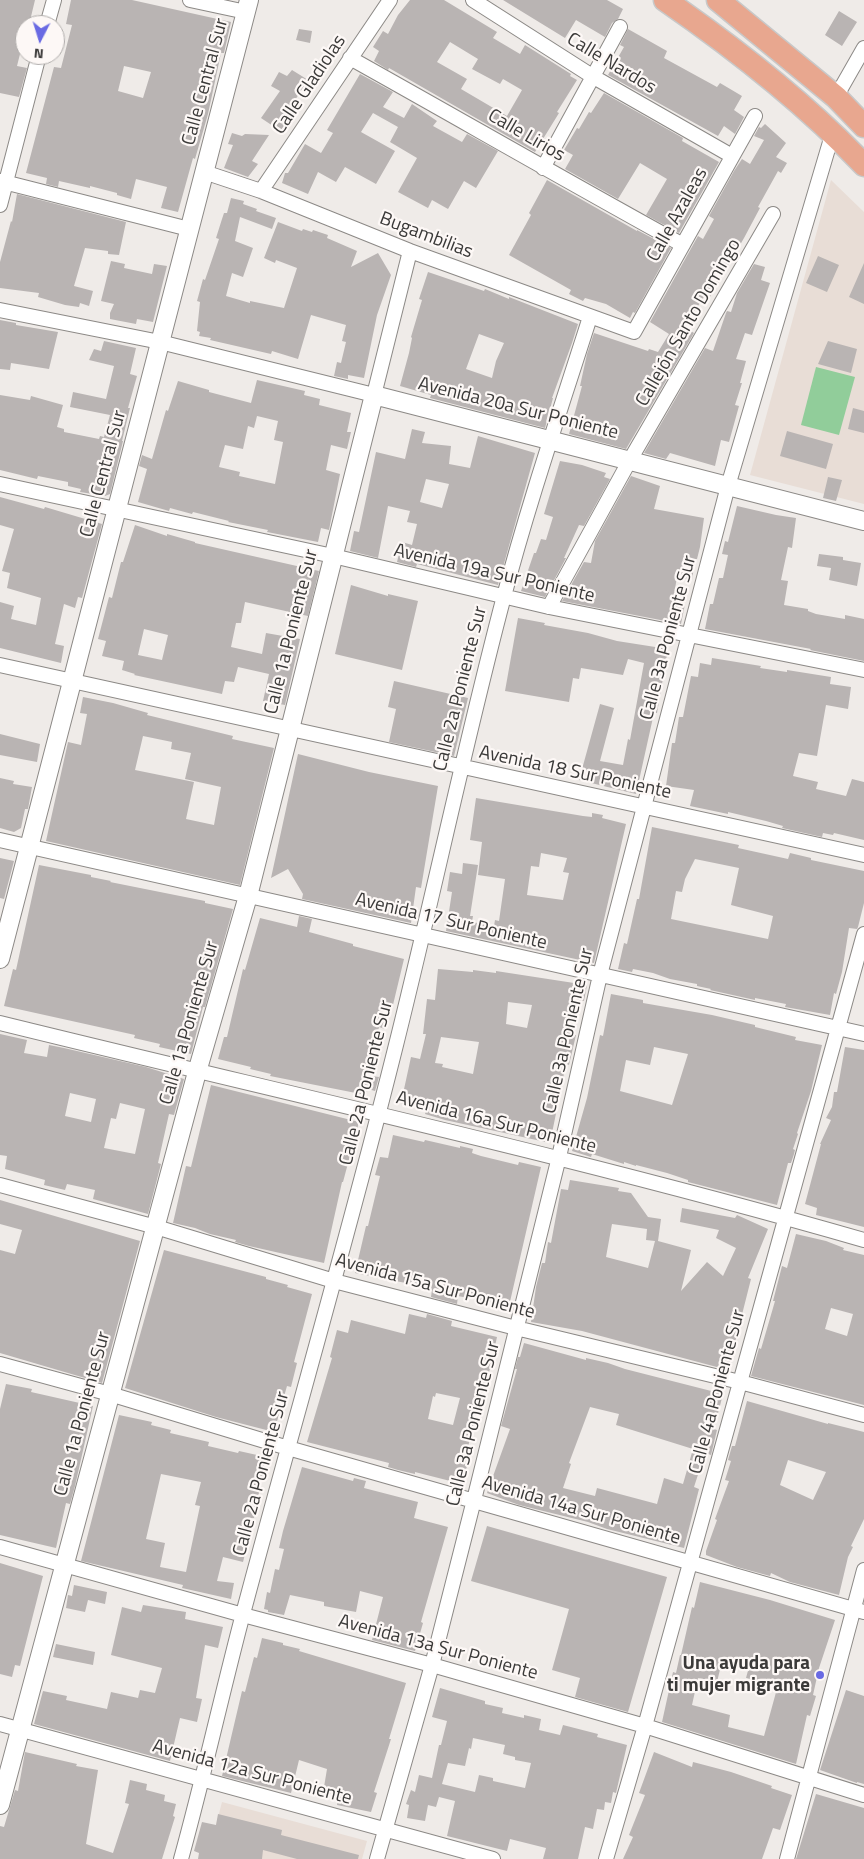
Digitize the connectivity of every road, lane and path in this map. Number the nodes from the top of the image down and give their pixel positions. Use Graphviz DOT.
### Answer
graph roads {
  1 [pos="54,0"];
  2 [pos="190,0"];
  3 [pos="390,0"];
  4 [pos="473,0"];
  5 [pos="664,0"];
  6 [pos="718,0"];
  7 [pos="247,6"];
  8 [pos="50,15"];
  9 [pos="620,27"];
  10 [pos="864,48"];
  11 [pos="350,58"];
  12 [pos="36,65"];
  13 [pos="592,76"];
  14 [pos="836,97"];
  15 [pos="755,116"];
  16 [pos="864,126"];
  17 [pos="833,132"];
  18 [pos="732,156"];
  19 [pos="864,166"];
  20 [pos="543,168"];
  21 [pos="204,172"];
  22 [pos="3,182"];
  23 [pos="261,191"];
  24 [pos="0,205"];
  25 [pos="773,214"];
  26 [pos="189,229"];
  27 [pos="683,245"];
  28 [pos="410,251"];
  29 [pos="0,310"];
  30 [pos="590,317"];
  31 [pos="634,332"];
  32 [pos="160,342"];
  33 [pos="374,395"];
  34 [pos="551,439"];
  35 [pos="630,460"];
  36 [pos="0,484"];
  37 [pos="728,486"];
  38 [pos="117,509"];
  39 [pos="864,521"];
  40 [pos="333,556"];
  41 [pos="504,597"];
  42 [pos="549,607"];
  43 [pos="689,634"];
  44 [pos="0,665"];
  45 [pos="864,670"];
  46 [pos="72,681"];
  47 [pos="289,729"];
  48 [pos="461,767"];
  49 [pos="644,807"];
  50 [pos="0,840"];
  51 [pos="29,847"];
  52 [pos="864,855"];
  53 [pos="248,896"];
  54 [pos="864,934"];
  55 [pos="424,935"];
  56 [pos="0,959"];
  57 [pos="600,974"];
  58 [pos="0,1023"];
  59 [pos="838,1028"];
  60 [pos="864,1034"];
  61 [pos="197,1072"];
  62 [pos="379,1113"];
  63 [pos="559,1157"];
  64 [pos="0,1185"];
  65 [pos="786,1218"];
  66 [pos="156,1227"];
  67 [pos="864,1240"];
  68 [pos="334,1281"];
  69 [pos="516,1328"];
  70 [pos="0,1364"];
  71 [pos="740,1382"];
  72 [pos="110,1394"];
  73 [pos="864,1415"];
  74 [pos="288,1448"];
  75 [pos="474,1500"];
  76 [pos="0,1547"];
  77 [pos="691,1561"];
  78 [pos="64,1564"];
  79 [pos="864,1570"];
  80 [pos="859,1610"];
  81 [pos="243,1614"];
  82 [pos="432,1664"];
  83 [pos="0,1724"];
  84 [pos="645,1726"];
  85 [pos="20,1729"];
  86 [pos="809,1777"];
  87 [pos="203,1780"];
  88 [pos="864,1795"];
  89 [pos="0,1805"];
  90 [pos="385,1830"];
  91 [pos="182,1859"];
  92 [pos="377,1859"];
  93 [pos="493,1859"];
  94 [pos="606,1859"];
  95 [pos="787,1859"];
  1 -- 8 [label="street"];
  2 -- 7 [label="street"];
  3 -- 11 [label="street, Calle Gladiolas"];
  4 -- 13 [label="street, Calle Nardos"];
  5 -- 17 [label="main road"];
  6 -- 14 [label="main road"];
  7 -- 21 [label="street, Calle Central Sur"];
  9 -- 13 [label="street"];
  10 -- 14 [label="street"];
  11 -- 20 [label="street, Calle Lirios"];
  11 -- 23 [label="street, Calle Gladiolas"];
  12 -- 22 [label="street"];
  13 -- 18 [label="street, Calle Nardos"];
  13 -- 20 [label="street"];
  14 -- 16 [label="main road"];
  15 -- 18 [label="street, Calle Azaleas"];
  17 -- 19 [label="main road"];
  17 -- 37 [label="street, Calle 3a Poniente Sur"];
  18 -- 27 [label="street, Calle Azaleas"];
  20 -- 27 [label="street, Calle Lirios"];
  21 -- 23 [label="street, Bugambilias"];
  21 -- 26 [label="street, Calle Central Sur"];
  22 -- 24 [label="street"];
  22 -- 26 [label="street"];
  23 -- 28 [label="street, Bugambilias"];
  25 -- 35 [label="street, Callejón Santo Domingo"];
  26 -- 32 [label="street, Calle Central Sur"];
  27 -- 31 [label="street, Calle Azaleas"];
  28 -- 30 [label="street, Bugambilias"];
  28 -- 33 [label="street, Calle 1a Poniente Sur"];
  29 -- 32 [label="street, Avenida 20a Sur Poniente"];
  30 -- 31 [label="street, Bugambilias"];
  30 -- 34 [label="street, Calle 2a Poniente Sur"];
  32 -- 33 [label="street, Avenida 20a Sur Poniente"];
  32 -- 38 [label="street, Calle Central Sur"];
  33 -- 34 [label="street, Avenida 20a Sur Poniente"];
  33 -- 40 [label="street, Calle 1a Poniente Sur"];
  34 -- 35 [label="street, Avenida 20a Sur Poniente"];
  34 -- 41 [label="street, Calle 2a Poniente Sur"];
  35 -- 37 [label="street, Avenida 20a Sur Poniente"];
  35 -- 42 [label="street, Callejón Santo Domingo"];
  36 -- 38 [label="street, Avenida 19a Sur Poniente"];
  37 -- 39 [label="street, Avenida 20a Sur Poniente"];
  37 -- 43 [label="street, Calle 3a Poniente Sur"];
  38 -- 40 [label="street, Avenida 19a Sur Poniente"];
  38 -- 46 [label="street, Calle Central Sur"];
  40 -- 41 [label="street, Avenida 19a Sur Poniente"];
  40 -- 47 [label="street, Calle 1a Poniente Sur"];
  41 -- 42 [label="street, Avenida 19a Sur Poniente"];
  41 -- 48 [label="street, Calle 2a Poniente Sur"];
  42 -- 43 [label="street, Avenida 19a Sur Poniente"];
  43 -- 45 [label="street, Avenida 19a Sur Poniente"];
  43 -- 49 [label="street, Calle 3a Poniente Sur"];
  44 -- 46 [label="street, Avenida 18 Sur Poniente"];
  46 -- 47 [label="street, Avenida 18 Sur Poniente"];
  46 -- 51 [label="street, Calle Central Sur"];
  47 -- 48 [label="street, Avenida 18 Sur Poniente"];
  47 -- 53 [label="street, Calle 1a Poniente Sur"];
  48 -- 49 [label="street, Avenida 18 Sur Poniente"];
  48 -- 55 [label="street, Calle 2a Poniente Sur"];
  49 -- 52 [label="street, Avenida 18 Sur Poniente"];
  49 -- 57 [label="street, Calle 3a Poniente Sur"];
  50 -- 51 [label="street, Avenida 17 Sur Poniente"];
  51 -- 53 [label="street, Avenida 17 Sur Poniente"];
  51 -- 56 [label="street, Calle Central Sur"];
  53 -- 55 [label="street, Avenida 17 Sur Poniente"];
  53 -- 61 [label="street, Calle 1a Poniente Sur"];
  54 -- 59 [label="street, Calle 4a Poniente Sur"];
  55 -- 57 [label="street, Avenida 17 Sur Poniente"];
  55 -- 62 [label="street, Calle 2a Poniente Sur"];
  57 -- 59 [label="street, Avenida 17 Sur Poniente"];
  57 -- 63 [label="street, Calle 3a Poniente Sur"];
  58 -- 61 [label="street, Avenida 16a Sur Poniente"];
  59 -- 60 [label="street, Avenida 17 Sur Poniente"];
  59 -- 65 [label="street, Calle 4a Poniente Sur"];
  61 -- 62 [label="street, Avenida 16a Sur Poniente"];
  61 -- 66 [label="street, Calle 1a Poniente Sur"];
  62 -- 63 [label="street, Avenida 16a Sur Poniente"];
  62 -- 68 [label="street, Calle 2a Poniente Sur"];
  63 -- 65 [label="street, Avenida 16a Sur Poniente"];
  63 -- 69 [label="street, Calle 3a Poniente Sur"];
  64 -- 66 [label="street, Avenida 15a Sur Poniente"];
  65 -- 67 [label="street, Avenida 16a Sur Poniente"];
  65 -- 71 [label="street, Calle 4a Poniente Sur"];
  66 -- 68 [label="street, Avenida 15a Sur Poniente"];
  66 -- 72 [label="street, Calle 1a Poniente Sur"];
  68 -- 69 [label="street, Avenida 15a Sur Poniente"];
  68 -- 74 [label="street, Calle 2a Poniente Sur"];
  69 -- 71 [label="street, Avenida 15a Sur Poniente"];
  69 -- 75 [label="street, Calle 3a Poniente Sur"];
  70 -- 72 [label="street, Avenida 14a Sur Poniente"];
  71 -- 73 [label="street, Avenida 15a Sur Poniente"];
  71 -- 77 [label="street, Calle 4a Poniente Sur"];
  72 -- 74 [label="street, Avenida 14a Sur Poniente"];
  72 -- 78 [label="street, Calle 1a Poniente Sur"];
  74 -- 75 [label="street, Avenida 14a Sur Poniente"];
  74 -- 81 [label="street, Calle 2a Poniente Sur"];
  75 -- 77 [label="street, Avenida 14a Sur Poniente"];
  75 -- 82 [label="street, Calle 3a Poniente Sur"];
  76 -- 78 [label="street, Avenida 13a Sur Poniente"];
  77 -- 80 [label="street, Avenida 14a Sur Poniente"];
  77 -- 84 [label="street, Calle 4a Poniente Sur"];
  78 -- 81 [label="street, Avenida 13a Sur Poniente"];
  78 -- 85 [label="street, Calle 1a Poniente Sur"];
  79 -- 80 [label="street"];
  80 -- 86 [label="street"];
  81 -- 82 [label="street, Avenida 13a Sur Poniente"];
  81 -- 87 [label="street, Calle 2a Poniente Sur"];
  82 -- 84 [label="street, Avenida 13a Sur Poniente"];
  82 -- 90 [label="street, Calle 3a Poniente Sur"];
  83 -- 85 [label="street, Avenida 12a Sur Poniente"];
  84 -- 86 [label="street, Avenida 13a Sur Poniente"];
  84 -- 94 [label="street, Calle 4a Poniente Sur"];
  85 -- 87 [label="street, Avenida 12a Sur Poniente"];
  85 -- 89 [label="street, Calle 1a Poniente Sur"];
  86 -- 88 [label="street, Avenida 13a Sur Poniente"];
  86 -- 95 [label="street"];
  87 -- 90 [label="street, Avenida 12a Sur Poniente"];
  87 -- 91 [label="street, Calle 2a Poniente Sur"];
  90 -- 92 [label="street, Calle 3a Poniente Sur"];
  90 -- 93 [label="street, Avenida 12a Sur Poniente"];
}
